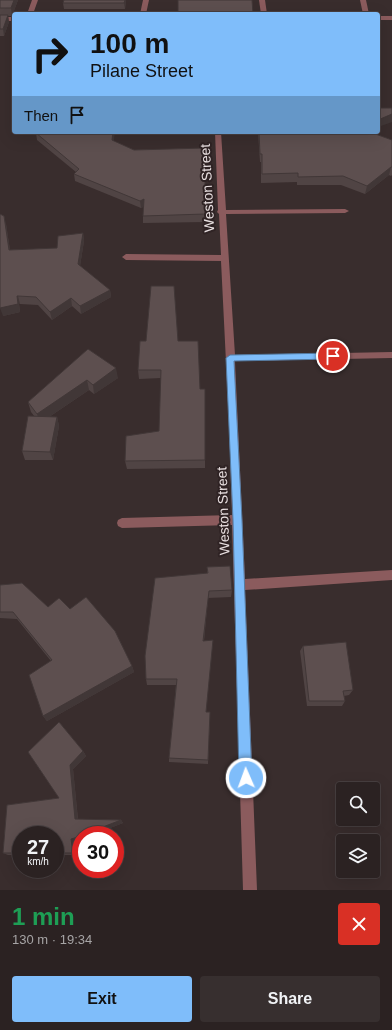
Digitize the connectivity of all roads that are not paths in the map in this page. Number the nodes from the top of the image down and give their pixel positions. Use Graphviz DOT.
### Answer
graph roads {
  1 [pos="35,0"];
  2 [pos="146,0"];
  3 [pos="262,0"];
  4 [pos="363,0"];
  5 [pos="31,12"];
  6 [pos="143,12"];
  7 [pos="264,12"];
  8 [pos="366,12"];
  9 [pos="380,18"];
  10 [pos="392,18"];
  11 [pos="0,19"];
  12 [pos="12,19"];
  13 [pos="218,134"];
  14 [pos="345,211"];
  15 [pos="221,212"];
  16 [pos="126,257"];
  17 [pos="224,258"];
  18 [pos="392,355"];
  19 [pos="230,358"];
  20 [pos="238,520"];
  21 [pos="122,523"];
  22 [pos="392,575"];
  23 [pos="239,585"];
  24 [pos="250,890"];
  1 -- 5 [label="street"];
  2 -- 6 [label="street"];
  3 -- 7 [label="street"];
  4 -- 8 [label="street"];
  9 -- 10 [label="street"];
  11 -- 12 [label="street"];
  13 -- 15 [label="street, Weston Street"];
  14 -- 15 [label="street"];
  15 -- 17 [label="street, Weston Street"];
  16 -- 17 [label="street"];
  17 -- 19 [label="street, Weston Street"];
  18 -- 19 [label="street"];
  19 -- 20 [label="street, Weston Street"];
  20 -- 21 [label="street"];
  20 -- 23 [label="street, Weston Street"];
  22 -- 23 [label="street"];
  23 -- 24 [label="street, Weston Street"];
}
